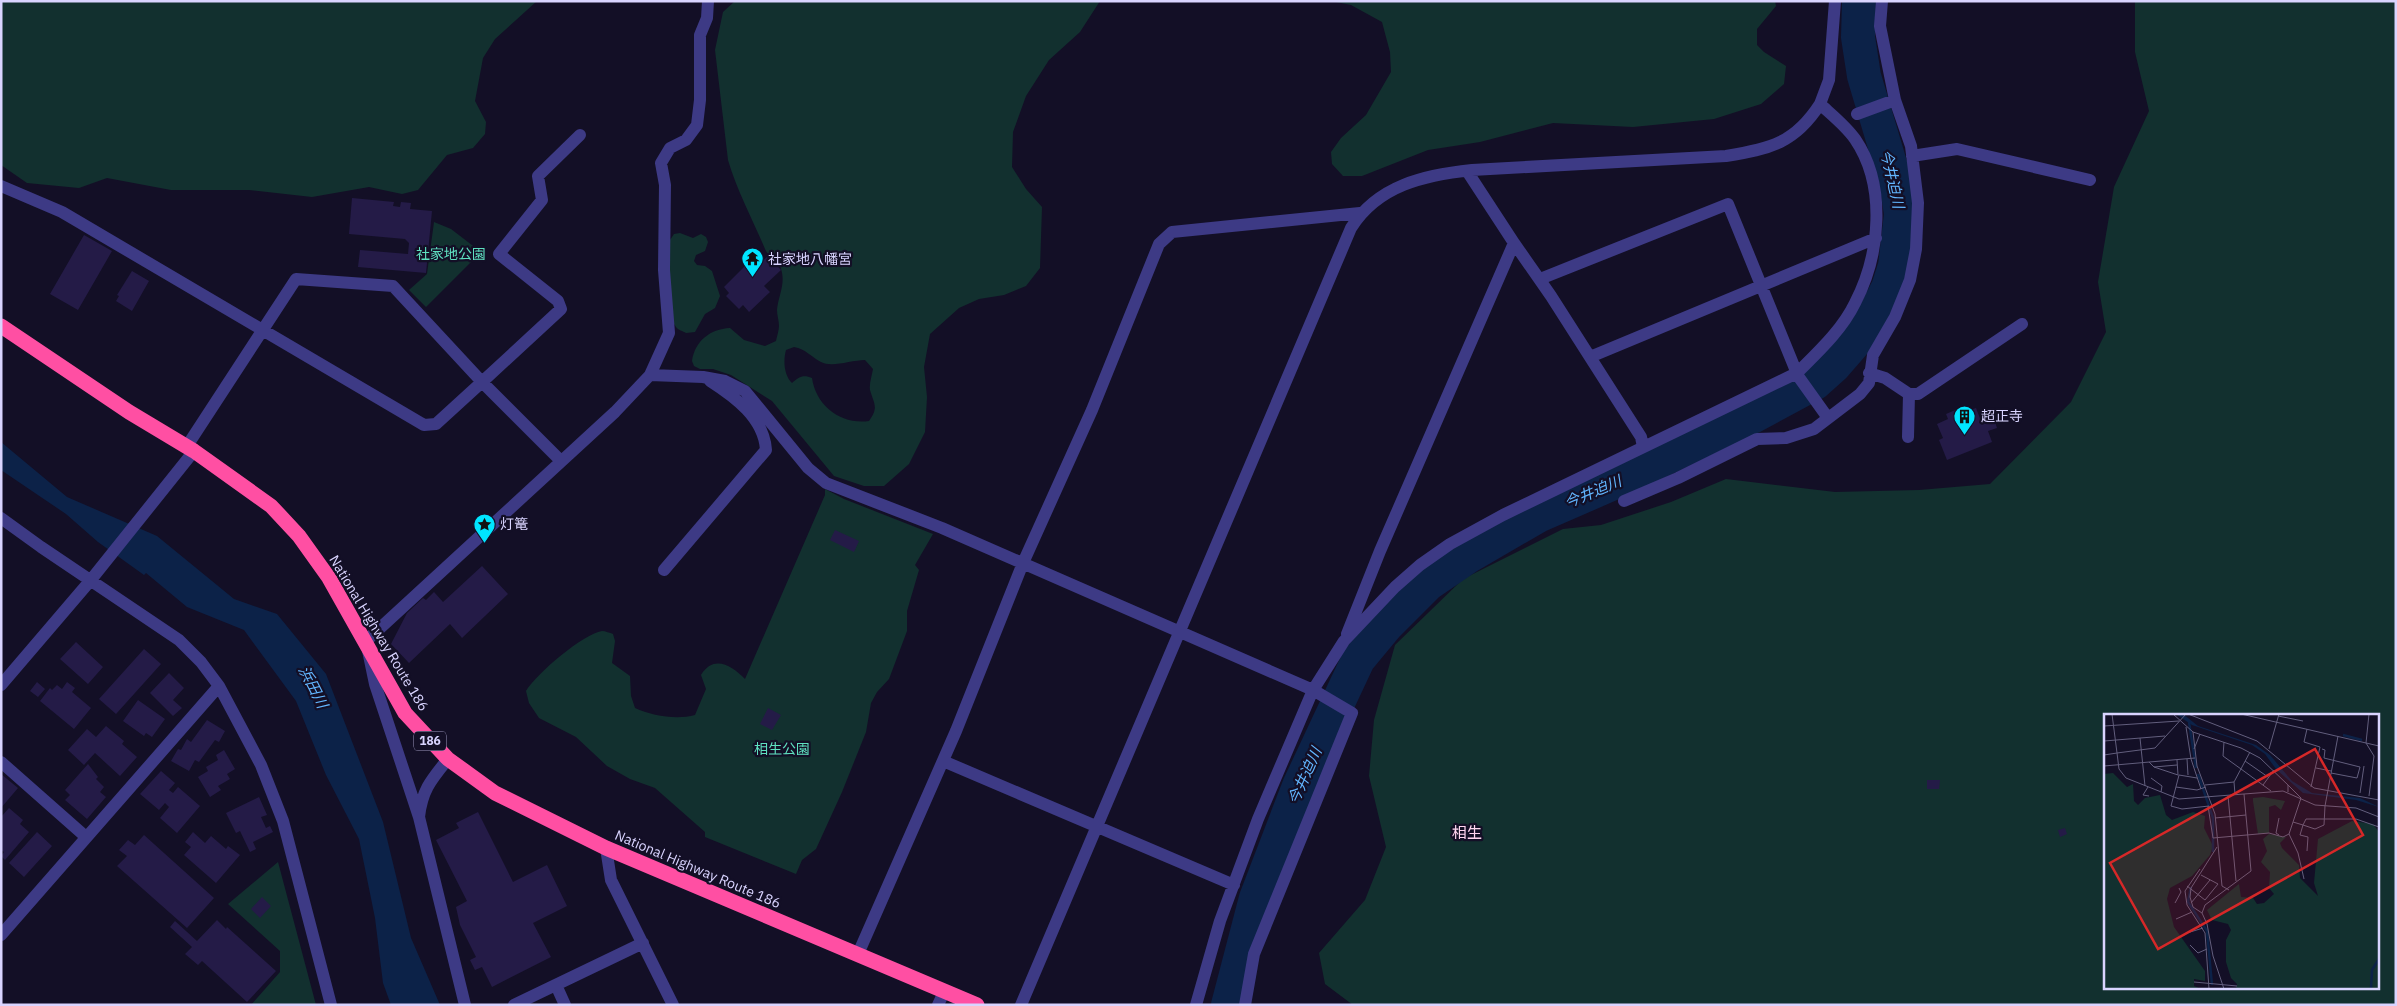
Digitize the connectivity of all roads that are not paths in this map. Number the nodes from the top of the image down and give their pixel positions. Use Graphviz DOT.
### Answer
graph roads {
  1 [pos="708,1"];
  2 [pos="1835,1"];
  3 [pos="1882,1"];
  4 [pos="1891,101"];
  5 [pos="1820,104"];
  6 [pos="1857,114"];
  7 [pos="580,135"];
  8 [pos="1912,156"];
  9 [pos="1468,171"];
  10 [pos="2090,180"];
  11 [pos="1,186"];
  12 [pos="1360,213"];
  13 [pos="1876,238"];
  14 [pos="1514,243"];
  15 [pos="1540,279"];
  16 [pos="1761,286"];
  17 [pos="2022,324"];
  18 [pos="1,326"];
  19 [pos="262,330"];
  20 [pos="1590,357"];
  21 [pos="1869,373"];
  22 [pos="1797,374"];
  23 [pos="650,376"];
  24 [pos="704,377"];
  25 [pos="482,382"];
  26 [pos="1909,394"];
  27 [pos="1825,414"];
  28 [pos="1908,437"];
  29 [pos="1644,447"];
  30 [pos="191,448"];
  31 [pos="562,461"];
  32 [pos="1624,501"];
  33 [pos="1,518"];
  34 [pos="1023,563"];
  35 [pos="664,570"];
  36 [pos="92,578"];
  37 [pos="1179,632"];
  38 [pos="366,640"];
  39 [pos="1344,641"];
  40 [pos="1,685"];
  41 [pos="219,686"];
  42 [pos="1319,693"];
  43 [pos="448,759"];
  44 [pos="943,761"];
  45 [pos="1,762"];
  46 [pos="419,818"];
  47 [pos="1096,825"];
  48 [pos="86,837"];
  49 [pos="606,848"];
  50 [pos="1234,885"];
  51 [pos="1,935"];
  52 [pos="643,943"];
  53 [pos="858,954"];
  54 [pos="556,985"];
  55 [pos="941,998"];
  56 [pos="331,1005"];
  57 [pos="465,1005"];
  58 [pos="514,1005"];
  59 [pos="565,1005"];
  60 [pos="673,1005"];
  61 [pos="977,1005"];
  62 [pos="1021,1005"];
  63 [pos="1196,1005"];
  64 [pos="1245,1005"];
  1 -- 23 [label="street"];
  2 -- 5 [label="street"];
  3 -- 4 [label="street"];
  4 -- 6 [label="street"];
  4 -- 8 [label="street"];
  5 -- 9 [label="street"];
  5 -- 13 [label="street"];
  7 -- 25 [label="street"];
  8 -- 10 [label="street"];
  8 -- 21 [label="street"];
  9 -- 12 [label="street"];
  9 -- 14 [label="street"];
  11 -- 19 [label="street"];
  12 -- 34 [label="street"];
  12 -- 37 [label="street"];
  13 -- 16 [label="street"];
  13 -- 22 [label="street"];
  14 -- 15 [label="street"];
  14 -- 39 [label="street"];
  15 -- 16 [label="street"];
  15 -- 20 [label="street"];
  16 -- 20 [label="street"];
  16 -- 22 [label="street"];
  17 -- 26 [label="street"];
  18 -- 30 [label="highway, National Highway Route 186 / 186"];
  19 -- 25 [label="street"];
  19 -- 25 [label="street"];
  19 -- 30 [label="street"];
  20 -- 29 [label="street"];
  21 -- 26 [label="street"];
  21 -- 27 [label="street"];
  22 -- 27 [label="street"];
  22 -- 29 [label="street"];
  23 -- 24 [label="street"];
  23 -- 31 [label="street"];
  24 -- 34 [label="street"];
  24 -- 35 [label="street"];
  25 -- 31 [label="street"];
  26 -- 28 [label="street"];
  27 -- 32 [label="street"];
  29 -- 39 [label="street"];
  30 -- 36 [label="street"];
  30 -- 38 [label="highway, National Highway Route 186 / 186"];
  31 -- 38 [label="street"];
  33 -- 36 [label="street"];
  34 -- 37 [label="street"];
  34 -- 44 [label="street"];
  36 -- 40 [label="street"];
  36 -- 41 [label="street"];
  37 -- 42 [label="street"];
  37 -- 47 [label="street"];
  38 -- 43 [label="highway, National Highway Route 186 / 186"];
  38 -- 46 [label="street"];
  39 -- 42 [label="street"];
  41 -- 48 [label="street"];
  41 -- 56 [label="street"];
  42 -- 50 [label="street"];
  42 -- 64 [label="street"];
  43 -- 46 [label="street"];
  43 -- 49 [label="highway, National Highway Route 186 / 186"];
  44 -- 47 [label="street"];
  44 -- 53 [label="street"];
  45 -- 48 [label="street"];
  46 -- 57 [label="street"];
  47 -- 50 [label="street"];
  47 -- 62 [label="street"];
  48 -- 51 [label="street"];
  49 -- 52 [label="street"];
  49 -- 53 [label="highway, National Highway Route 186 / 186"];
  50 -- 63 [label="street"];
  52 -- 54 [label="street"];
  52 -- 60 [label="street"];
  53 -- 55 [label="highway, National Highway Route 186 / 186"];
  54 -- 58 [label="street"];
  54 -- 59 [label="street"];
  55 -- 61 [label="highway, National Highway Route 186 / 186"];
}
